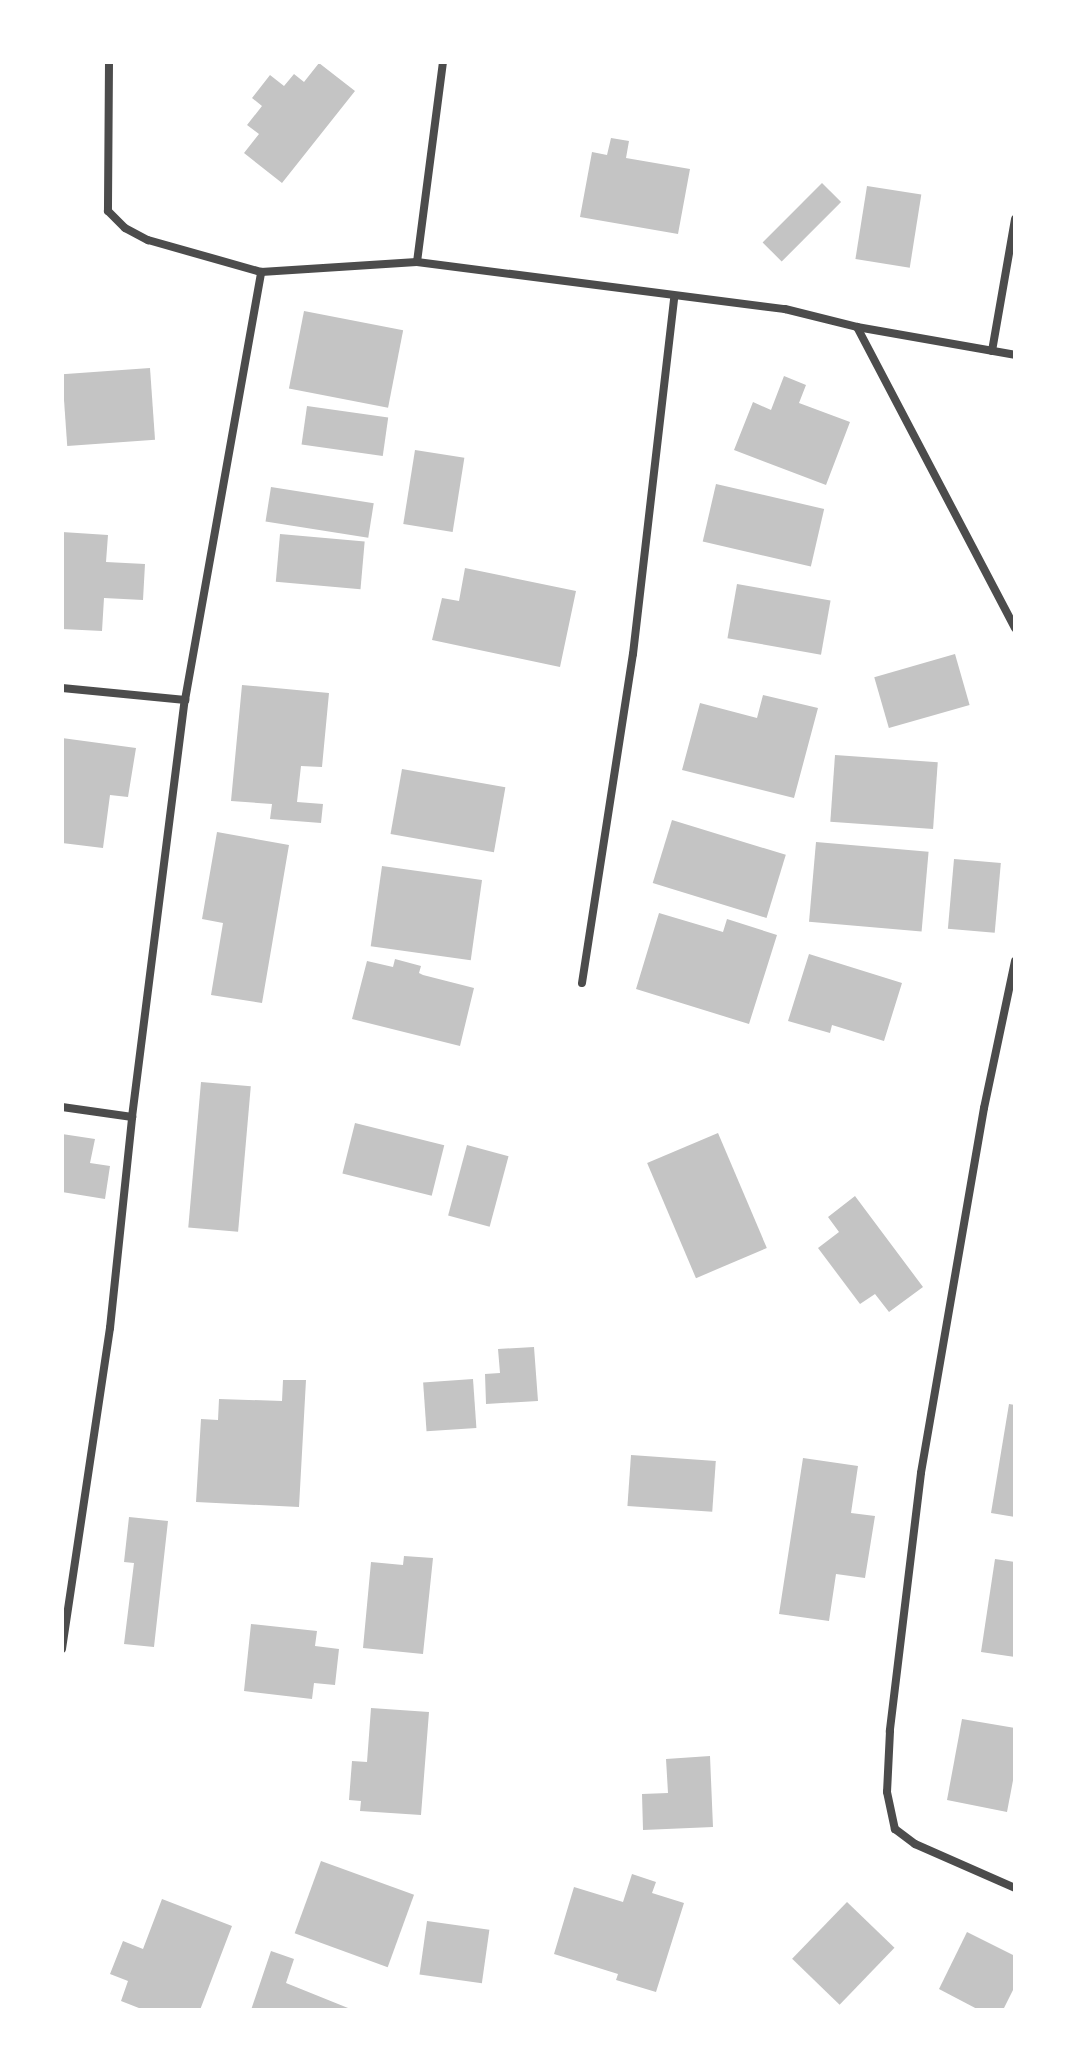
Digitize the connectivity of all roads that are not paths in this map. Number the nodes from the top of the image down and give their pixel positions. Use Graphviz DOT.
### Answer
graph roads {
  1 [pos="109,62"];
  2 [pos="443,62"];
  3 [pos="1015,219"];
  4 [pos="417,262"];
  5 [pos="261,272"];
  6 [pos="674,297"];
  7 [pos="857,327"];
  8 [pos="992,351"];
  9 [pos="1015,355"];
  10 [pos="1015,628"];
  11 [pos="62,688"];
  12 [pos="185,700"];
  13 [pos="1015,961"];
  14 [pos="582,983"];
  15 [pos="62,1107"];
  16 [pos="132,1117"];
  17 [pos="66,1592"];
  18 [pos="62,1649"];
  19 [pos="1015,1888"];
  1 -- 5 [label="street"];
  2 -- 4 [label="street"];
  3 -- 8 [label="street"];
  4 -- 5 [label="street"];
  4 -- 6 [label="street"];
  5 -- 12 [label="street"];
  6 -- 7 [label="street"];
  6 -- 14 [label="street"];
  7 -- 8 [label="street"];
  7 -- 10 [label="street"];
  8 -- 9 [label="street"];
  11 -- 12 [label="street"];
  12 -- 16 [label="street"];
  13 -- 19 [label="street"];
  15 -- 16 [label="street"];
  16 -- 17 [label="street"];
  17 -- 18 [label="street"];
}
